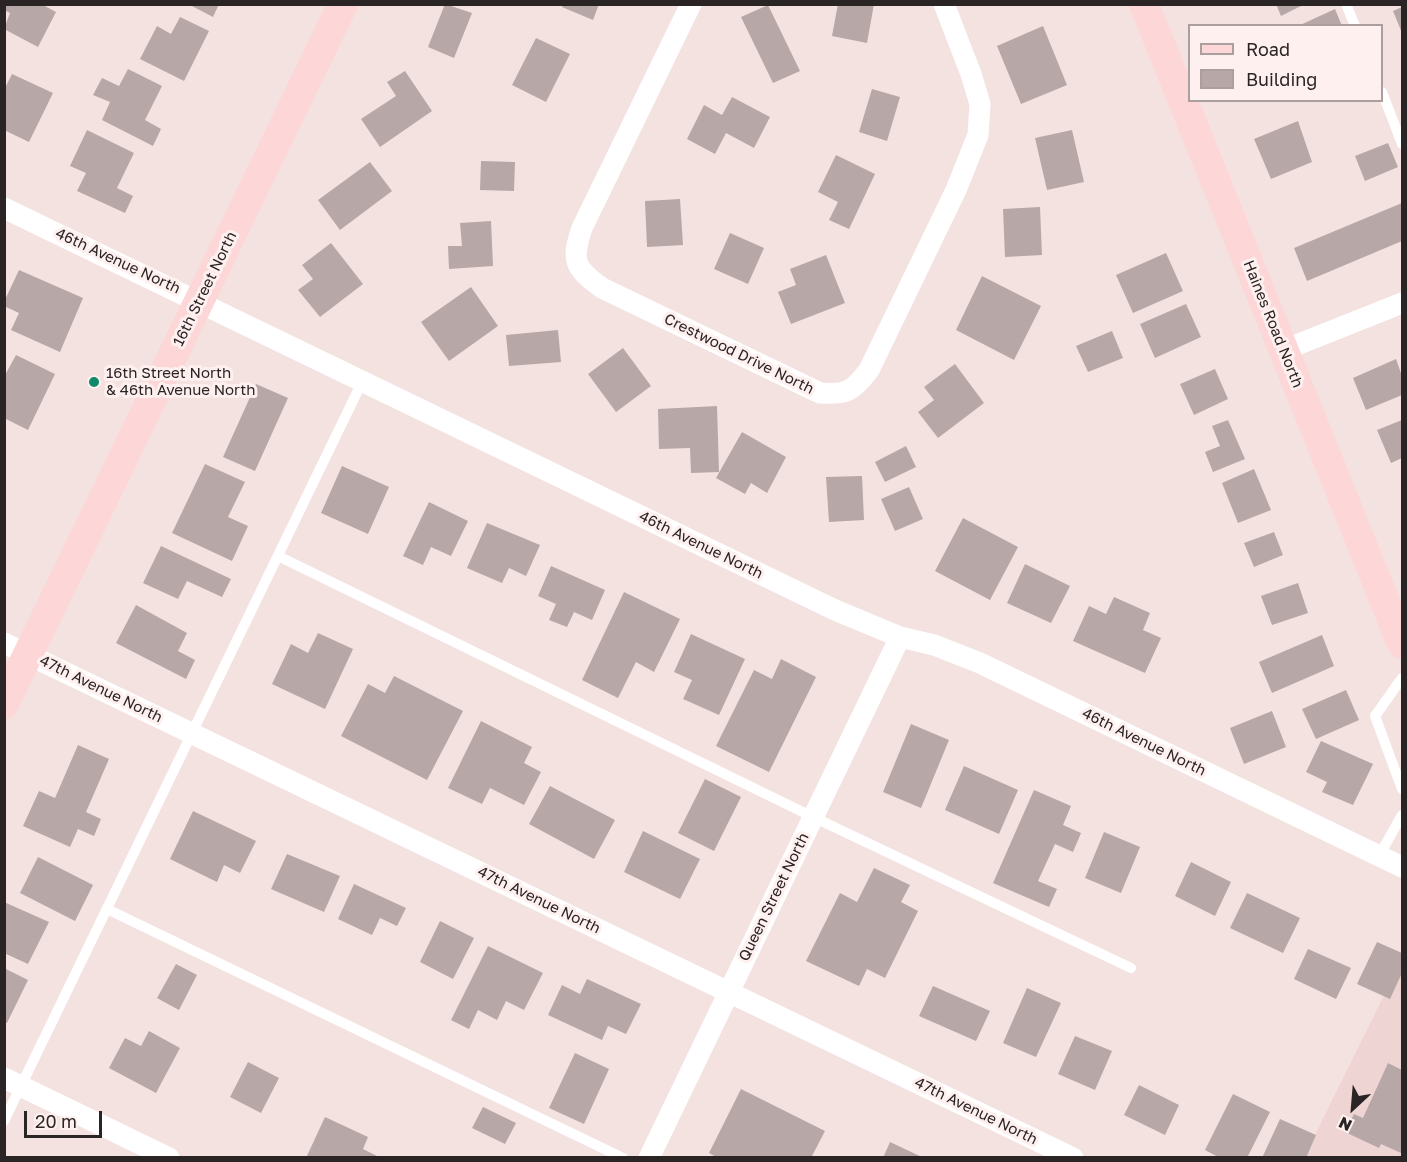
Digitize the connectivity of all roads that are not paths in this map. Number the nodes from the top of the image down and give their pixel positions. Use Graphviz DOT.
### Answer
graph roads {
  1 [pos="343,4"];
  2 [pos="691,4"];
  3 [pos="944,4"];
  4 [pos="1144,4"];
  5 [pos="1346,4"];
  6 [pos="1353,24"];
  7 [pos="1383,95"];
  8 [pos="1402,144"];
  9 [pos="4,208"];
  10 [pos="200,300"];
  11 [pos="1402,303"];
  12 [pos="1284,350"];
  13 [pos="364,380"];
  14 [pos="278,556"];
  15 [pos="900,637"];
  16 [pos="1402,644"];
  17 [pos="16,649"];
  18 [pos="1402,678"];
  19 [pos="4,704"];
  20 [pos="191,733"];
  21 [pos="1402,789"];
  22 [pos="1402,815"];
  23 [pos="813,817"];
  24 [pos="1379,856"];
  25 [pos="1402,867"];
  26 [pos="107,909"];
  27 [pos="1131,968"];
  28 [pos="729,992"];
  29 [pos="13,1082"];
  30 [pos="4,1121"];
  31 [pos="169,1158"];
  32 [pos="623,1158"];
  33 [pos="649,1158"];
  34 [pos="1073,1158"];
  1 -- 10 [label="street, 16th Street North"];
  2 -- 3 [label="street, Crestwood Drive North"];
  4 -- 12 [label="street, Haines Road North"];
  5 -- 6 [label="lane"];
  7 -- 8 [label="lane"];
  9 -- 10 [label="street, 46th Avenue North"];
  10 -- 13 [label="street, 46th Avenue North"];
  10 -- 17 [label="street, 16th Street North"];
  11 -- 12 [label="street"];
  12 -- 16 [label="street, Haines Road North"];
  13 -- 14 [label="lane"];
  13 -- 15 [label="street, 46th Avenue North"];
  14 -- 20 [label="lane"];
  14 -- 23 [label="lane"];
  15 -- 23 [label="street, Queen Street North"];
  15 -- 24 [label="street, 46th Avenue North"];
  17 -- 19 [label="street, 16th Street North"];
  17 -- 20 [label="street, 47th Avenue North"];
  18 -- 21 [label="lane"];
  20 -- 26 [label="lane"];
  20 -- 28 [label="street, 47th Avenue North"];
  22 -- 24 [label="lane"];
  23 -- 27 [label="lane"];
  23 -- 28 [label="street, Queen Street North"];
  24 -- 25 [label="street, 46th Avenue North"];
  26 -- 29 [label="lane"];
  26 -- 32 [label="lane"];
  28 -- 33 [label="street, Queen Street North"];
  28 -- 34 [label="street, 47th Avenue North"];
  29 -- 30 [label="lane"];
  29 -- 31 [label="street"];
}
